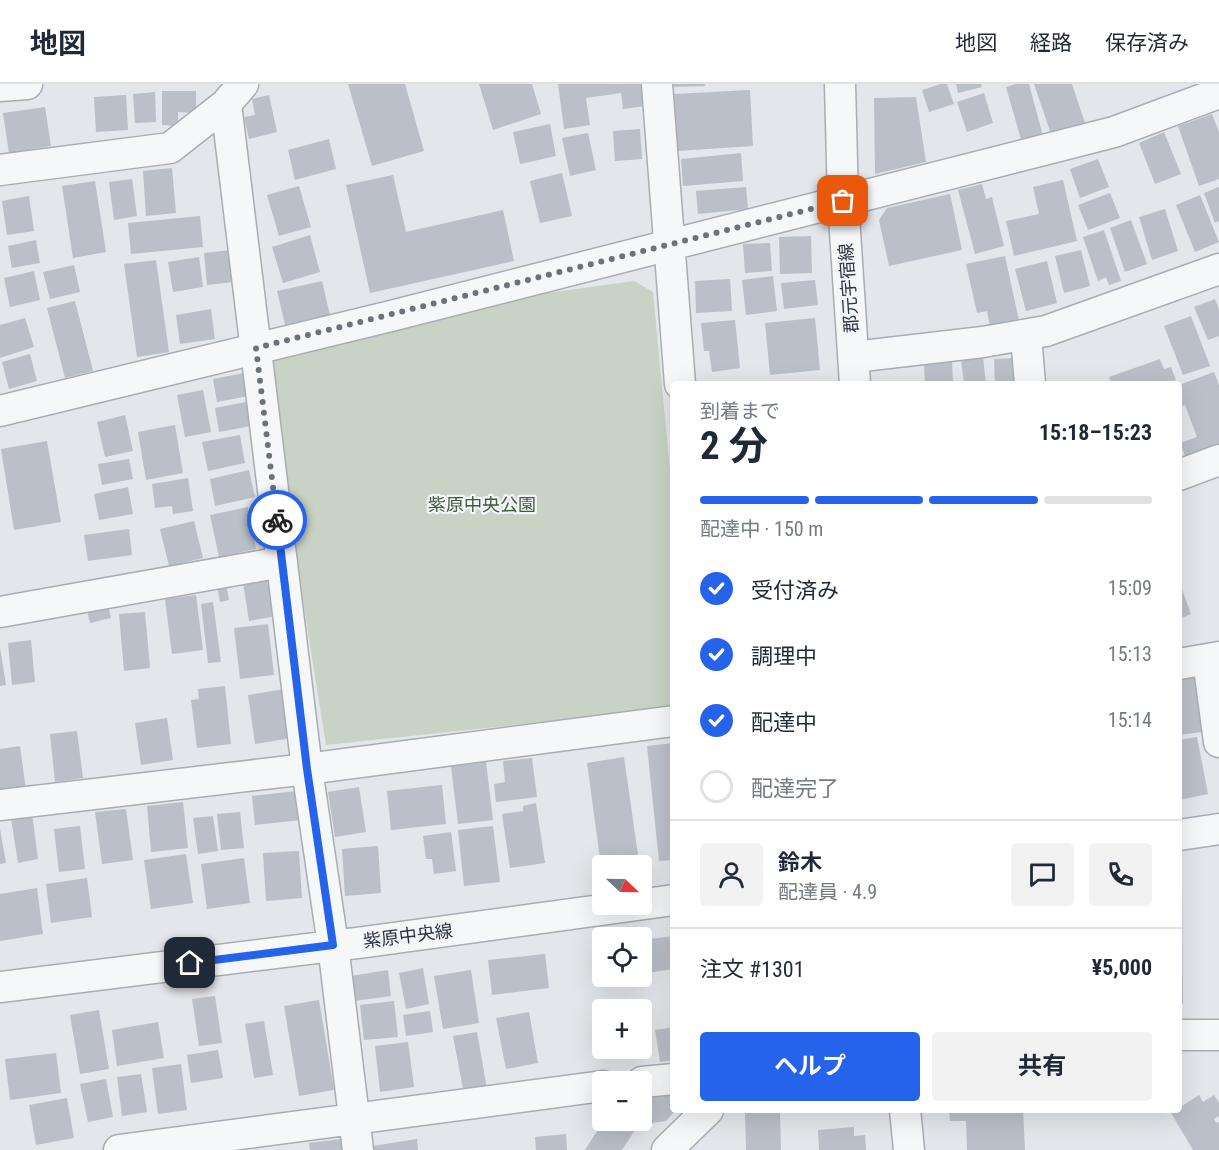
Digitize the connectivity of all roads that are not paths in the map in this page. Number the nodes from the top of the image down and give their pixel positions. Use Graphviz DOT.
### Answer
graph roads {
  1 [pos="27,84"];
  2 [pos="657,84"];
  3 [pos="840,84"];
  4 [pos="1216,84"];
  5 [pos="0,86"];
  6 [pos="1219,91"];
  7 [pos="234,94"];
  8 [pos="0,170"];
  9 [pos="843,201"];
  10 [pos="670,246"];
  11 [pos="1219,269"];
  12 [pos="1026,336"];
  13 [pos="256,348"];
  14 [pos="854,371"];
  15 [pos="680,381"];
  16 [pos="1030,381"];
  17 [pos="0,411"];
  18 [pos="1219,460"];
  19 [pos="1182,474"];
  20 [pos="282,562"];
  21 [pos="0,612"];
  22 [pos="1202,660"];
  23 [pos="670,722"];
  24 [pos="1219,742"];
  25 [pos="307,769"];
  26 [pos="0,805"];
  27 [pos="1219,829"];
  28 [pos="1182,835"];
  29 [pos="670,901"];
  30 [pos="333,945"];
  31 [pos="0,987"];
  32 [pos="1182,1035"];
  33 [pos="1219,1035"];
  34 [pos="670,1079"];
  35 [pos="652,1081"];
  36 [pos="592,1088"];
  37 [pos="705,1113"];
  38 [pos="905,1113"];
  39 [pos="354,1121"];
  40 [pos="119,1150"];
  41 [pos="358,1150"];
  42 [pos="667,1150"];
  43 [pos="909,1150"];
  1 -- 5 [label="street"];
  2 -- 10 [label="street"];
  3 -- 9 [label="street, 郡元宇宿線"];
  4 -- 6 [label="street"];
  6 -- 9 [label="street"];
  7 -- 8 [label="street"];
  7 -- 13 [label="street"];
  9 -- 10 [label="street"];
  9 -- 14 [label="street, 郡元宇宿線"];
  10 -- 13 [label="street"];
  10 -- 15 [label="street"];
  11 -- 12 [label="street"];
  12 -- 14 [label="street"];
  12 -- 16 [label="street"];
  13 -- 17 [label="street"];
  13 -- 20 [label="street"];
  18 -- 19 [label="street"];
  20 -- 21 [label="street"];
  20 -- 25 [label="street"];
  22 -- 24 [label="street"];
  23 -- 25 [label="street"];
  25 -- 26 [label="street"];
  25 -- 30 [label="street"];
  27 -- 28 [label="street"];
  29 -- 30 [label="street, 紫原中央線"];
  30 -- 31 [label="street, 紫原中央線"];
  30 -- 39 [label="street"];
  32 -- 33 [label="street"];
  34 -- 35 [label="street"];
  36 -- 39 [label="street"];
  37 -- 42 [label="street"];
  38 -- 43 [label="street"];
  39 -- 40 [label="street"];
  39 -- 41 [label="street"];
}
